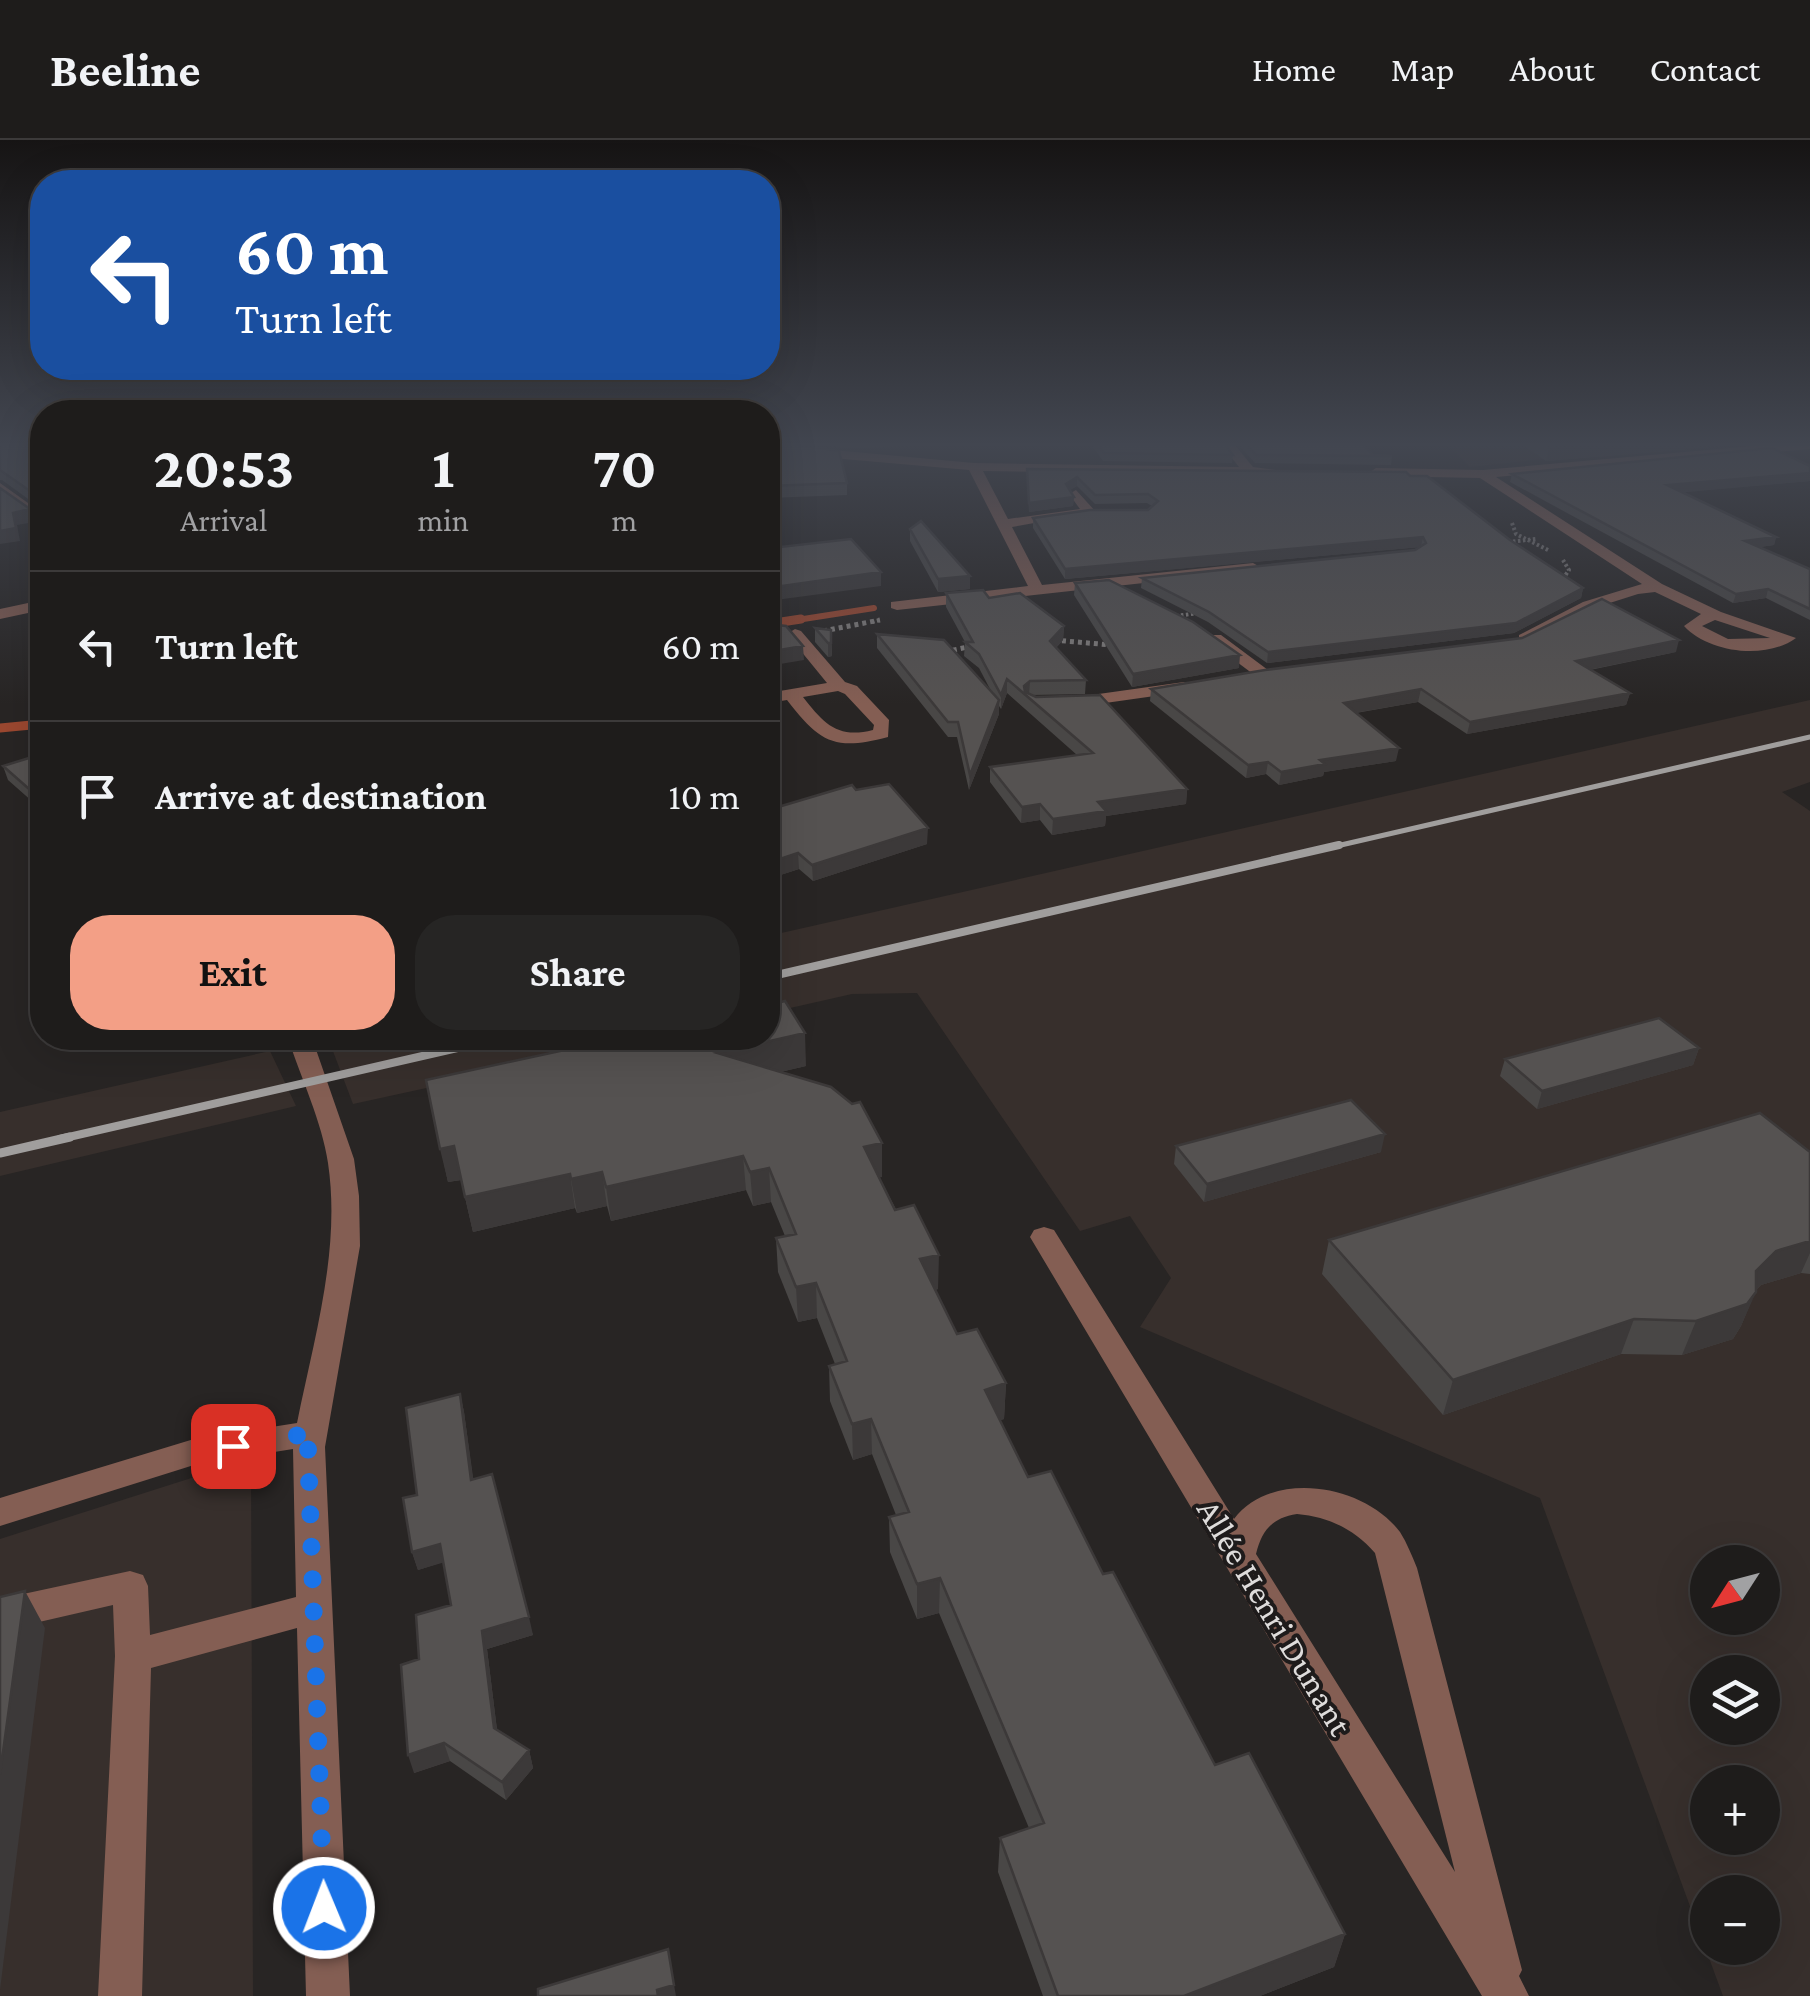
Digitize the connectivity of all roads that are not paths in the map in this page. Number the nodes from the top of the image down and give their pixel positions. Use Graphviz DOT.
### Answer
graph roads {
  1 [pos="1007,531"];
  2 [pos="1568,531"];
  3 [pos="1279,565"];
  4 [pos="1106,581"];
  5 [pos="1657,587"];
  6 [pos="1037,589"];
  7 [pos="1141,598"];
  8 [pos="897,604"];
  9 [pos="30,608"];
  10 [pos="0,614"];
  11 [pos="1716,615"];
  12 [pos="1176,616"];
  13 [pos="795,634"];
  14 [pos="1788,638"];
  15 [pos="1810,641"];
  16 [pos="1501,643"];
  17 [pos="1244,676"];
  18 [pos="1205,683"];
  19 [pos="839,686"];
  20 [pos="791,694"];
  21 [pos="780,696"];
  22 [pos="1052,703"];
  23 [pos="304,1050"];
  24 [pos="1044,1238"];
  25 [pos="312,1433"];
  26 [pos="0,1512"];
  27 [pos="1238,1556"];
  28 [pos="314,1608"];
  29 [pos="0,1615"];
  30 [pos="133,1656"];
  31 [pos="1506,1995"];
  32 [pos="120,1996"];
  33 [pos="328,1996"];
  1 -- 6 [label="street"];
  2 -- 5 [label="street"];
  3 -- 4 [label="street"];
  4 -- 6 [label="street"];
  4 -- 7 [label="street"];
  5 -- 11 [label="street"];
  5 -- 16 [label="street"];
  6 -- 8 [label="street"];
  9 -- 10 [label="street"];
  11 -- 14 [label="street"];
  11 -- 14 [label="street"];
  12 -- 17 [label="street"];
  13 -- 19 [label="street"];
  14 -- 15 [label="street"];
  18 -- 22 [label="street"];
  19 -- 20 [label="street"];
  19 -- 20 [label="street"];
  20 -- 21 [label="street"];
  23 -- 25 [label="street"];
  24 -- 27 [label="street, Allée Henri Dunant"];
  25 -- 26 [label="street"];
  25 -- 28 [label="street"];
  27 -- 31 [label="street, Allée Henri Dunant"];
  27 -- 31 [label="street"];
  28 -- 30 [label="street"];
  28 -- 33 [label="street"];
  29 -- 30 [label="street"];
  30 -- 32 [label="street"];
}
